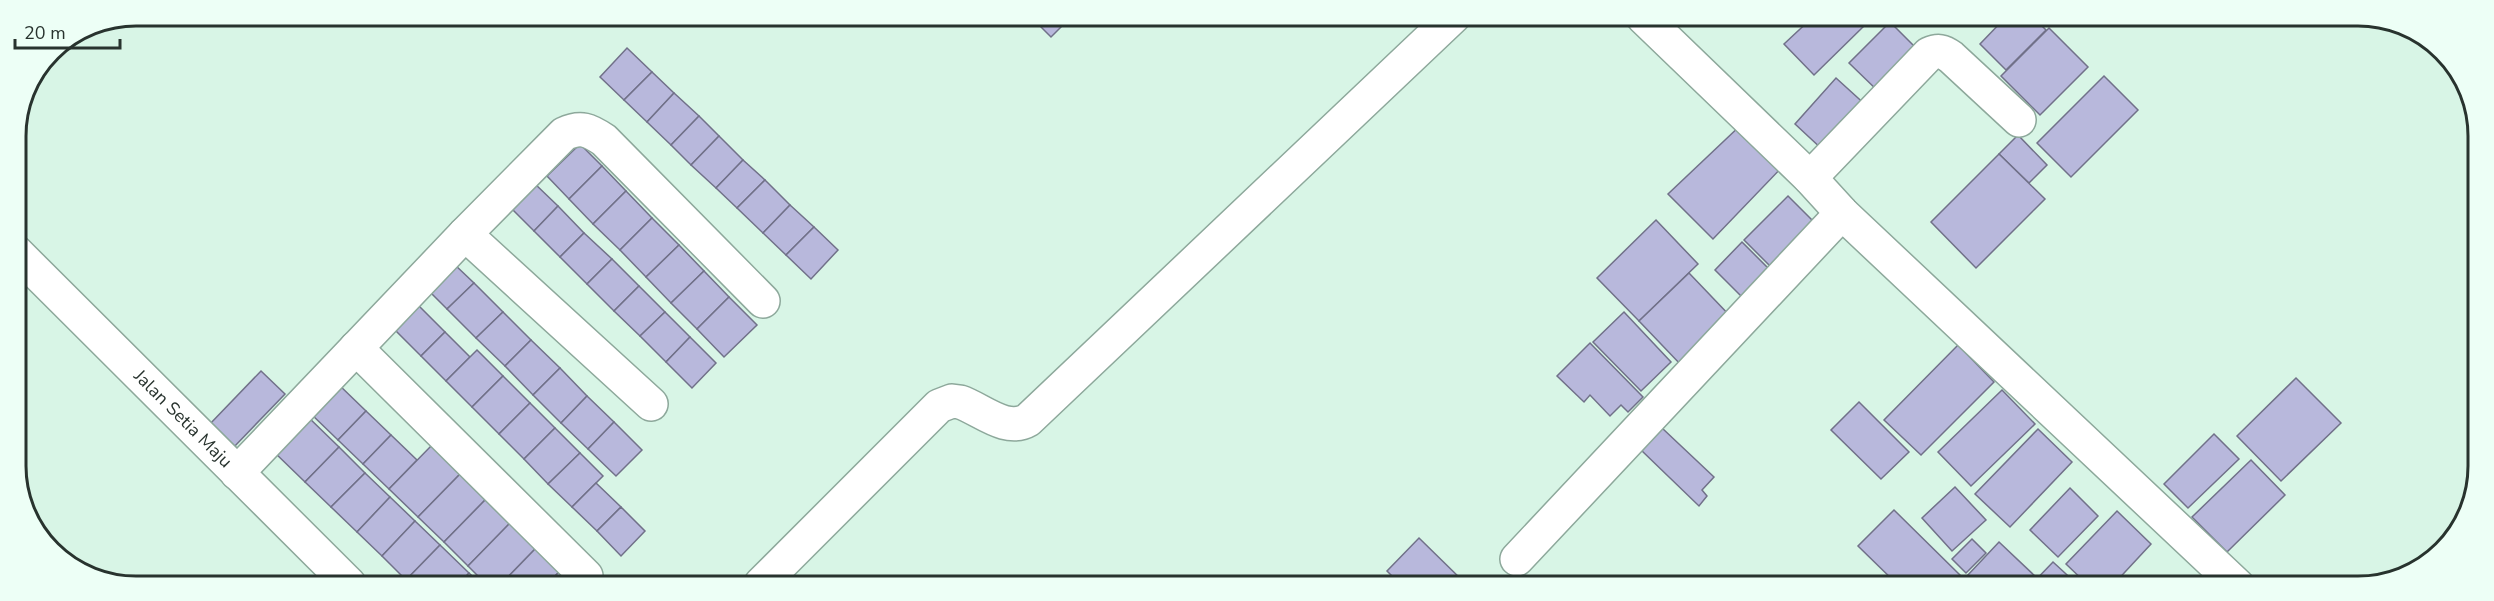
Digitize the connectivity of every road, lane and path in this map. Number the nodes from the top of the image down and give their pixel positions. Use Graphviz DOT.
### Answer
graph roads {
  1 [pos="1443,26"];
  2 [pos="1652,26"];
  3 [pos="2019,120"];
  4 [pos="1810,178"];
  5 [pos="1842,213"];
  6 [pos="465,234"];
  7 [pos="26,262"];
  8 [pos="763,301"];
  9 [pos="356,348"];
  10 [pos="651,404"];
  11 [pos="237,473"];
  12 [pos="1517,559"];
  13 [pos="2226,575"];
  14 [pos="339,576"];
  15 [pos="586,576"];
  16 [pos="769,576"];
  1 -- 16 [label="street"];
  2 -- 4 [label="street"];
  3 -- 4 [label="street"];
  4 -- 5 [label="street"];
  5 -- 12 [label="street"];
  5 -- 13 [label="street"];
  6 -- 8 [label="street"];
  6 -- 9 [label="street"];
  6 -- 10 [label="street"];
  7 -- 11 [label="street, Jalan Setia Maju"];
  9 -- 11 [label="street"];
  9 -- 15 [label="street"];
  11 -- 14 [label="street, Jalan Setia Maju"];
}
